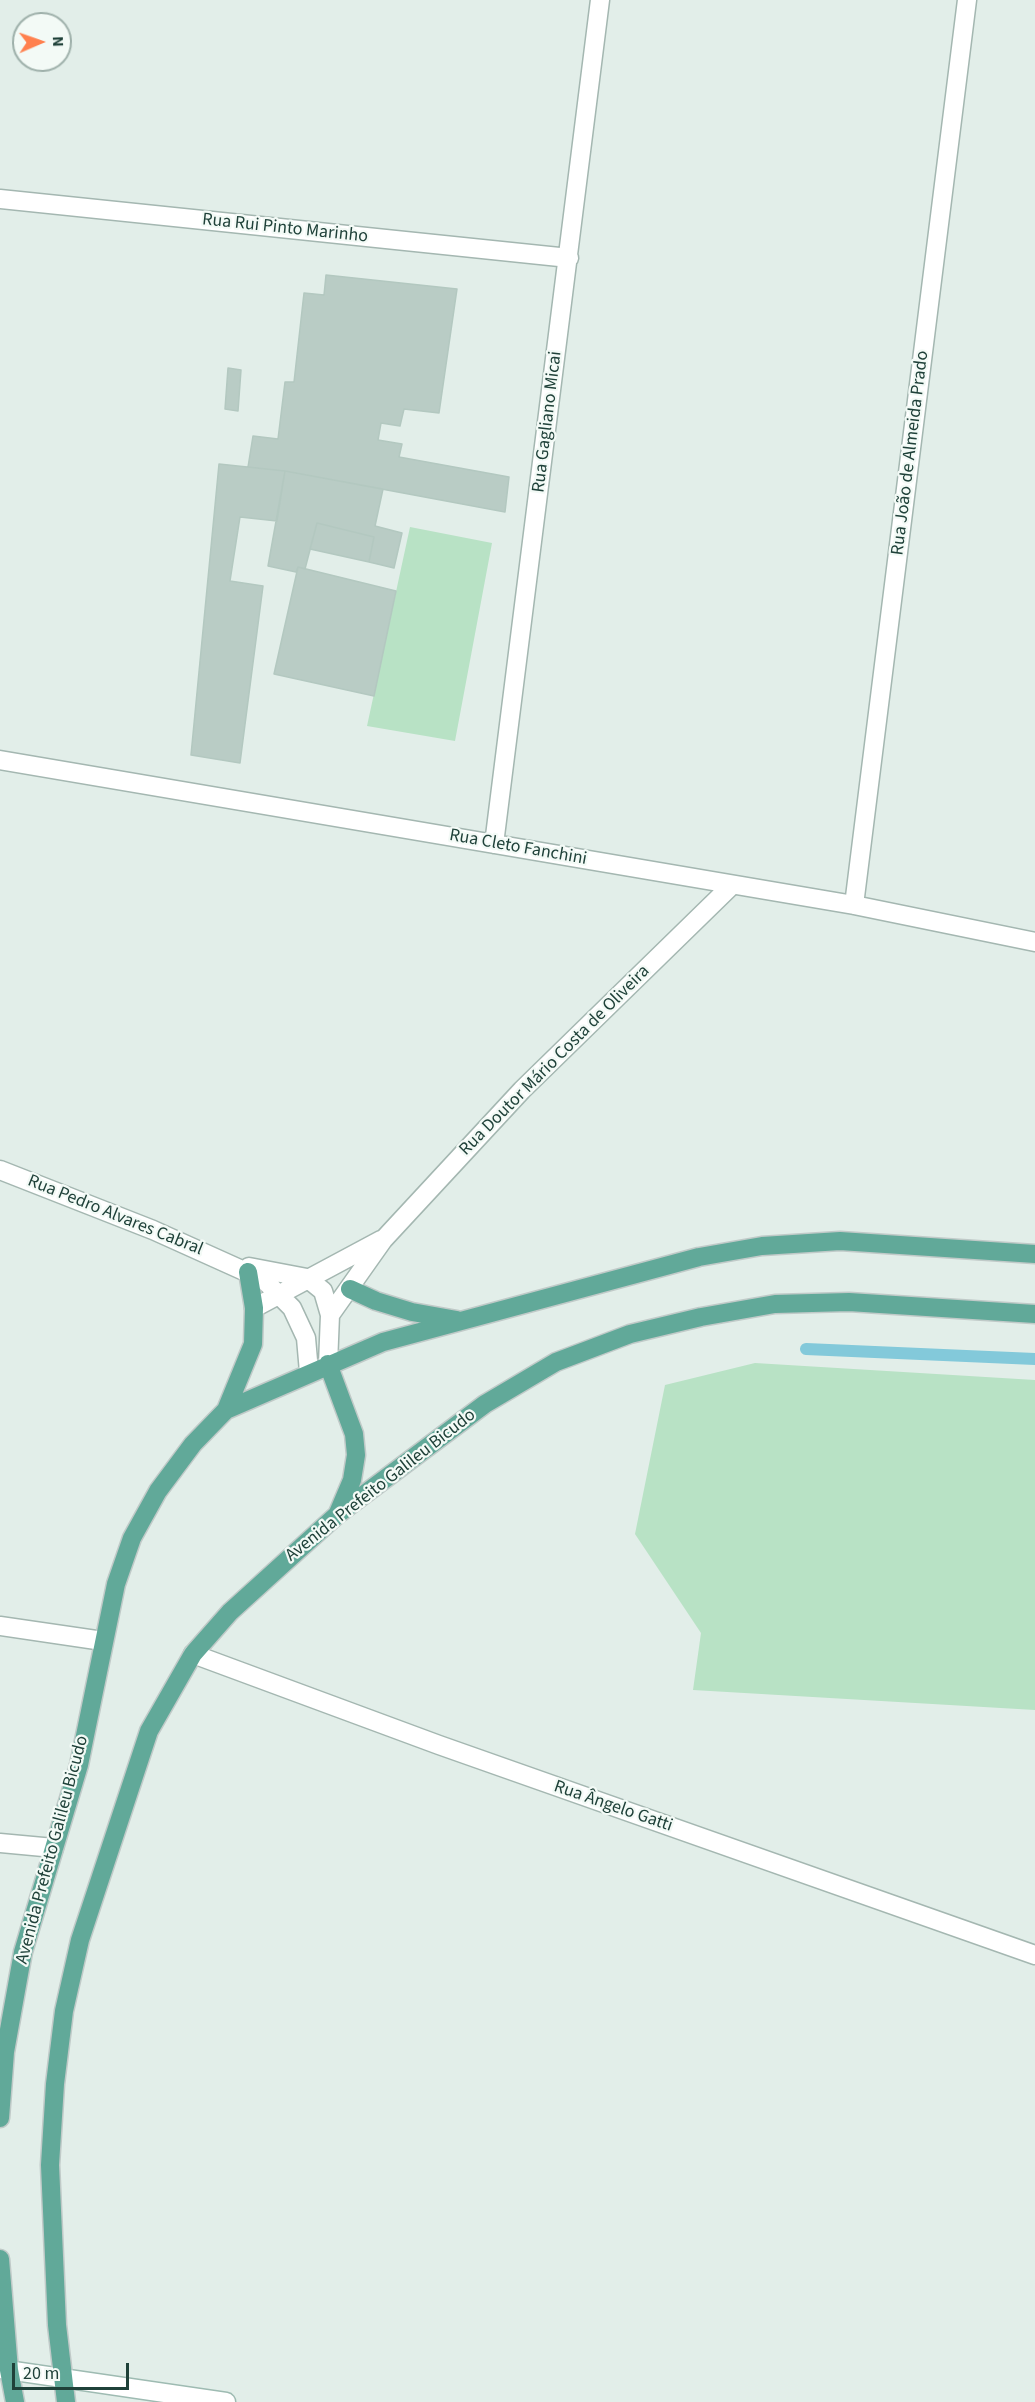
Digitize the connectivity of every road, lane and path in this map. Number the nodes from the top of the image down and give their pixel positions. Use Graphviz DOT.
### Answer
graph roads {
  1 [pos="600,0"];
  2 [pos="967,0"];
  3 [pos="0,199"];
  4 [pos="569,258"];
  5 [pos="0,760"];
  6 [pos="494,844"];
  7 [pos="731,886"];
  8 [pos="854,905"];
  9 [pos="1035,942"];
  10 [pos="0,1170"];
  11 [pos="383,1240"];
  12 [pos="1035,1254"];
  13 [pos="229,1263"];
  14 [pos="248,1272"];
  15 [pos="308,1278"];
  16 [pos="350,1289"];
  17 [pos="279,1295"];
  18 [pos="254,1308"];
  19 [pos="1035,1314"];
  20 [pos="330,1315"];
  21 [pos="461,1321"];
  22 [pos="328,1364"];
  23 [pos="309,1372"];
  24 [pos="226,1410"];
  25 [pos="338,1515"];
  26 [pos="0,1626"];
  27 [pos="103,1641"];
  28 [pos="193,1654"];
  29 [pos="0,1843"];
  30 [pos="54,1848"];
  31 [pos="1035,1955"];
  32 [pos="0,2118"];
  33 [pos="0,2259"];
  34 [pos="5,2369"];
  35 [pos="61,2377"];
  36 [pos="15,2402"];
  37 [pos="66,2402"];
  38 [pos="226,2402"];
  1 -- 4 [label="street, Rua Gagliano Micai"];
  2 -- 8 [label="street, Rua João de Almeida Prado"];
  3 -- 4 [label="street, Rua Rui Pinto Marinho"];
  4 -- 6 [label="street, Rua Gagliano Micai"];
  5 -- 6 [label="street, Rua Cleto Fanchini"];
  6 -- 7 [label="street, Rua Cleto Fanchini"];
  7 -- 8 [label="street, Rua Cleto Fanchini"];
  7 -- 11 [label="street, Rua Doutor Mário Costa de Oliveira"];
  8 -- 9 [label="street, Rua Cleto Fanchini"];
  10 -- 13 [label="street, Rua Pedro Alvares Cabral"];
  11 -- 15 [label="street, Rua Doutor Mário Costa de Oliveira"];
  11 -- 16 [label="street, Rua Doutor Mário Costa de Oliveira"];
  12 -- 21 [label="main road, Avenida Prefeito Galileu Bicudo"];
  13 -- 14 [label="street, Rua Pedro Alvares Cabral"];
  13 -- 15 [label="street, Rua Pedro Alvares Cabral"];
  14 -- 17 [label="street, Rua Pedro Alvares Cabral"];
  14 -- 18 [label="main road"];
  15 -- 17 [label="street, Rua Doutor Mário Costa de Oliveira"];
  15 -- 20 [label="street"];
  16 -- 20 [label="street, Rua Doutor Mário Costa de Oliveira"];
  16 -- 21 [label="main road"];
  17 -- 18 [label="street, Rua Doutor Mário Costa de Oliveira"];
  17 -- 23 [label="street, Rua Pedro Alvares Cabral"];
  18 -- 24 [label="main road"];
  19 -- 25 [label="main road, Avenida Prefeito Galileu Bicudo"];
  20 -- 22 [label="street"];
  21 -- 22 [label="main road, Avenida Prefeito Galileu Bicudo"];
  22 -- 23 [label="main road, Avenida Prefeito Galileu Bicudo"];
  22 -- 25 [label="main road"];
  23 -- 24 [label="main road, Avenida Prefeito Galileu Bicudo"];
  24 -- 27 [label="main road, Avenida Prefeito Galileu Bicudo"];
  25 -- 28 [label="main road, Avenida Prefeito Galileu Bicudo"];
  26 -- 27 [label="street"];
  27 -- 30 [label="main road, Avenida Prefeito Galileu Bicudo"];
  28 -- 31 [label="street, Rua Ângelo Gatti"];
  28 -- 35 [label="main road, Avenida Prefeito Galileu Bicudo"];
  29 -- 30 [label="street"];
  30 -- 32 [label="main road, Avenida Prefeito Galileu Bicudo"];
  33 -- 34 [label="main road"];
  34 -- 35 [label="street"];
  34 -- 36 [label="main road"];
  35 -- 37 [label="main road, Avenida Prefeito Galileu Bicudo"];
  35 -- 38 [label="street"];
}
